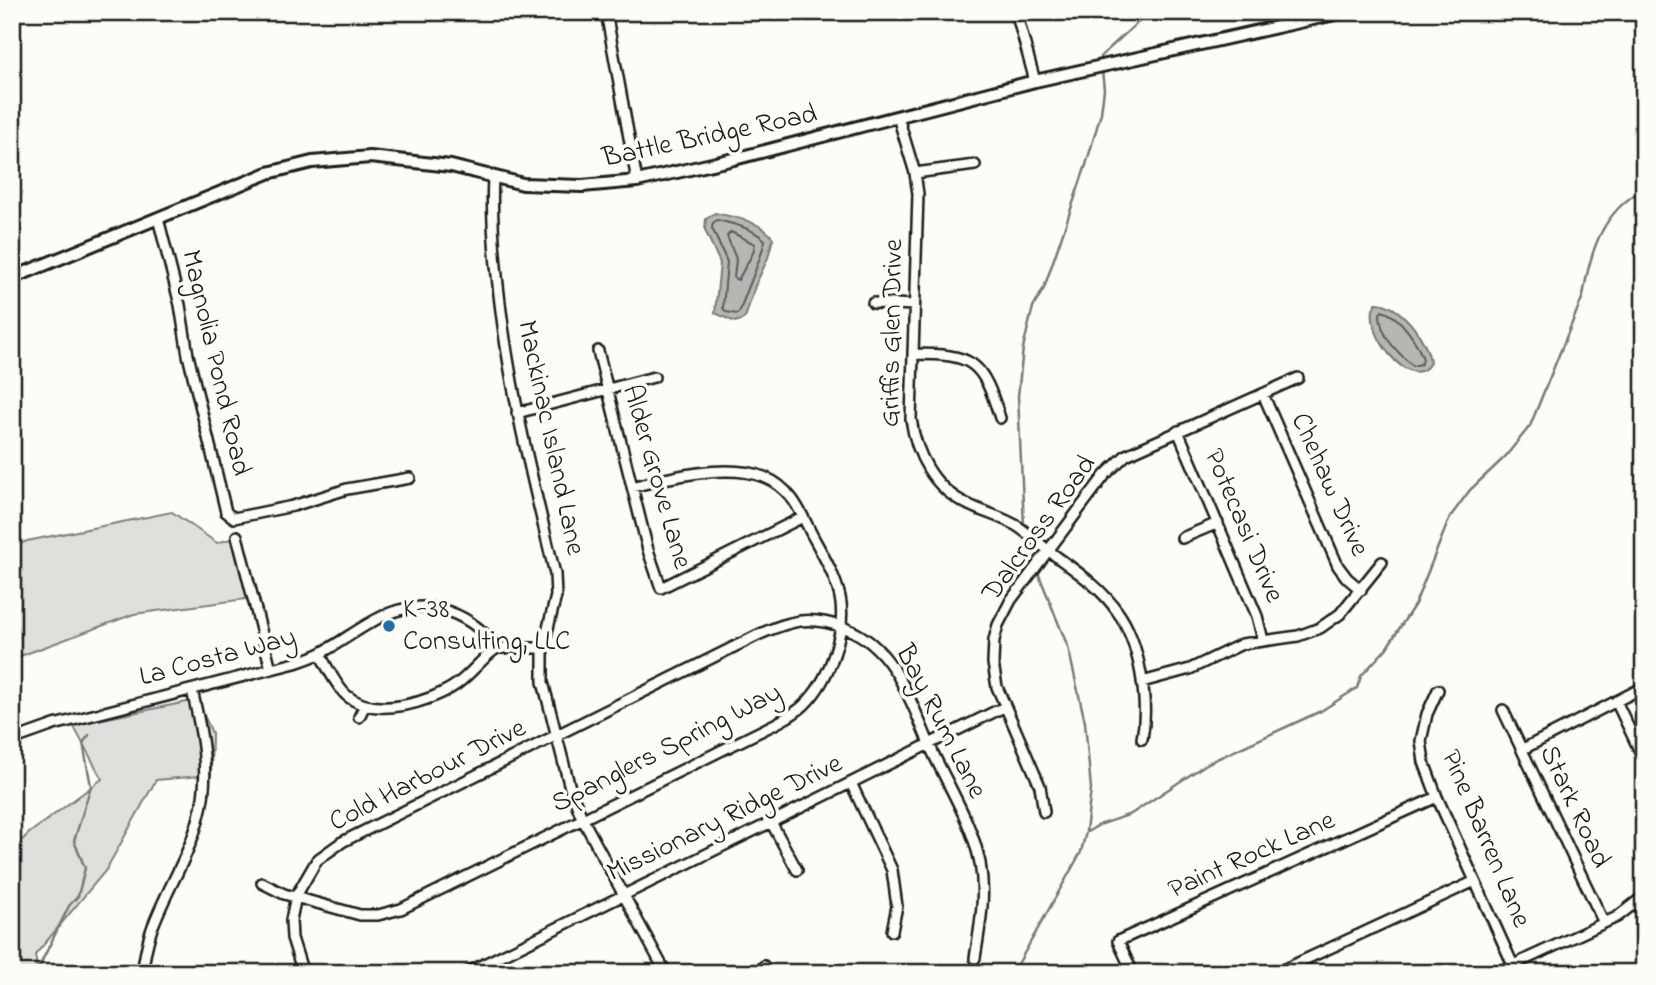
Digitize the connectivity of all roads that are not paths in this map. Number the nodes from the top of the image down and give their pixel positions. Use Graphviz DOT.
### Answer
graph roads {
  1 [pos="606,12"];
  2 [pos="1016,12"];
  3 [pos="1344,12"];
  4 [pos="1035,82"];
  5 [pos="898,117"];
  6 [pos="975,165"];
  7 [pos="915,173"];
  8 [pos="493,178"];
  9 [pos="637,180"];
  10 [pos="158,218"];
  11 [pos="12,278"];
  12 [pos="873,303"];
  13 [pos="914,305"];
  14 [pos="598,351"];
  15 [pos="913,354"];
  16 [pos="654,377"];
  17 [pos="1298,378"];
  18 [pos="607,390"];
  19 [pos="1263,394"];
  20 [pos="517,413"];
  21 [pos="1000,418"];
  22 [pos="1178,431"];
  23 [pos="410,478"];
  24 [pos="632,487"];
  25 [pos="803,517"];
  26 [pos="1218,523"];
  27 [pos="237,536"];
  28 [pos="1182,538"];
  29 [pos="1048,550"];
  30 [pos="1382,562"];
  31 [pos="1361,590"];
  32 [pos="841,626"];
  33 [pos="1263,640"];
  34 [pos="497,648"];
  35 [pos="543,648"];
  36 [pos="320,654"];
  37 [pos="271,669"];
  38 [pos="1142,682"];
  39 [pos="1644,687"];
  40 [pos="192,690"];
  41 [pos="1438,690"];
  42 [pos="1616,701"];
  43 [pos="365,705"];
  44 [pos="1004,707"];
  45 [pos="1503,710"];
  46 [pos="359,718"];
  47 [pos="556,736"];
  48 [pos="1142,739"];
  49 [pos="12,740"];
  50 [pos="929,743"];
  51 [pos="1523,749"];
  52 [pos="1644,760"];
  53 [pos="851,783"];
  54 [pos="1437,797"];
  55 [pos="1044,812"];
  56 [pos="582,818"];
  57 [pos="771,822"];
  58 [pos="797,870"];
  59 [pos="1475,881"];
  60 [pos="262,883"];
  61 [pos="624,895"];
  62 [pos="296,896"];
  63 [pos="1644,897"];
  64 [pos="1604,923"];
  65 [pos="892,931"];
  66 [pos="975,958"];
  67 [pos="1513,965"];
  68 [pos="142,973"];
  69 [pos="303,973"];
  70 [pos="466,973"];
  71 [pos="665,973"];
  72 [pos="1133,973"];
  73 [pos="1276,973"];
  74 [pos="1496,973"];
  1 -- 9 [label="street"];
  2 -- 4 [label="street"];
  3 -- 4 [label="street, Battle Bridge Road"];
  4 -- 5 [label="street, Battle Bridge Road"];
  5 -- 7 [label="street, Griffis Glen Drive"];
  5 -- 9 [label="street, Battle Bridge Road"];
  6 -- 7 [label="street"];
  7 -- 13 [label="street, Griffis Glen Drive"];
  8 -- 9 [label="street, Battle Bridge Road"];
  8 -- 10 [label="street, Battle Bridge Road"];
  8 -- 20 [label="street, Mackinac Island Lane"];
  10 -- 11 [label="street, Battle Bridge Road"];
  10 -- 23 [label="street, Magnolia Pond Road"];
  12 -- 13 [label="street"];
  13 -- 15 [label="street, Griffis Glen Drive"];
  14 -- 18 [label="street, Alder Grove Lane"];
  15 -- 21 [label="street"];
  15 -- 29 [label="street, Griffis Glen Drive"];
  16 -- 18 [label="street"];
  17 -- 19 [label="street, Dalcross Road"];
  18 -- 20 [label="street"];
  18 -- 24 [label="street, Alder Grove Lane"];
  19 -- 22 [label="street, Dalcross Road"];
  19 -- 31 [label="street, Chehaw Drive"];
  20 -- 35 [label="street, Mackinac Island Lane"];
  22 -- 26 [label="street, Potecasi Drive"];
  22 -- 29 [label="street, Dalcross Road"];
  24 -- 25 [label="street, Spanglers Spring Way"];
  24 -- 25 [label="street, Alder Grove Lane"];
  25 -- 32 [label="street, Spanglers Spring Way"];
  26 -- 28 [label="street"];
  26 -- 33 [label="street, Potecasi Drive"];
  27 -- 37 [label="street"];
  29 -- 38 [label="street, Griffis Glen Drive"];
  29 -- 44 [label="street, Dalcross Road"];
  30 -- 31 [label="street"];
  31 -- 33 [label="street"];
  32 -- 47 [label="street, Bay Rum Lane"];
  32 -- 50 [label="street, Bay Rum Lane"];
  32 -- 56 [label="street, Spanglers Spring Way"];
  33 -- 38 [label="street"];
  34 -- 35 [label="street"];
  34 -- 36 [label="street, La Costa Way"];
  34 -- 43 [label="street"];
  35 -- 47 [label="street, Mackinac Island Lane"];
  36 -- 37 [label="street, La Costa Way"];
  36 -- 43 [label="street"];
  37 -- 40 [label="street, La Costa Way"];
  38 -- 48 [label="street, Griffis Glen Drive"];
  39 -- 42 [label="street"];
  40 -- 49 [label="street, La Costa Way"];
  40 -- 68 [label="street"];
  41 -- 54 [label="street, Pine Barren Lane"];
  42 -- 51 [label="street"];
  42 -- 52 [label="street"];
  43 -- 46 [label="street"];
  44 -- 50 [label="street, Missionary Ridge Drive"];
  44 -- 55 [label="street, Dalcross Road"];
  45 -- 51 [label="street, Stark Road"];
  47 -- 56 [label="street, Mackinac Island Lane"];
  47 -- 62 [label="street, Cold Harbour Drive"];
  50 -- 53 [label="street, Missionary Ridge Drive"];
  50 -- 66 [label="street, Bay Rum Lane"];
  51 -- 64 [label="street, Stark Road"];
  53 -- 57 [label="street, Missionary Ridge Drive"];
  53 -- 65 [label="street"];
  54 -- 59 [label="street, Pine Barren Lane"];
  54 -- 72 [label="street, Paint Rock Lane"];
  56 -- 61 [label="street, Mackinac Island Lane"];
  56 -- 62 [label="street, Spanglers Spring Way"];
  57 -- 58 [label="street"];
  57 -- 61 [label="street, Missionary Ridge Drive"];
  59 -- 67 [label="street, Pine Barren Lane"];
  59 -- 73 [label="street"];
  60 -- 62 [label="street, Spanglers Spring Way"];
  61 -- 70 [label="street, Missionary Ridge Drive"];
  61 -- 71 [label="street, Mackinac Island Lane"];
  62 -- 69 [label="street, Cold Harbour Drive"];
  63 -- 64 [label="street"];
  64 -- 67 [label="street"];
  67 -- 74 [label="street"];
}
